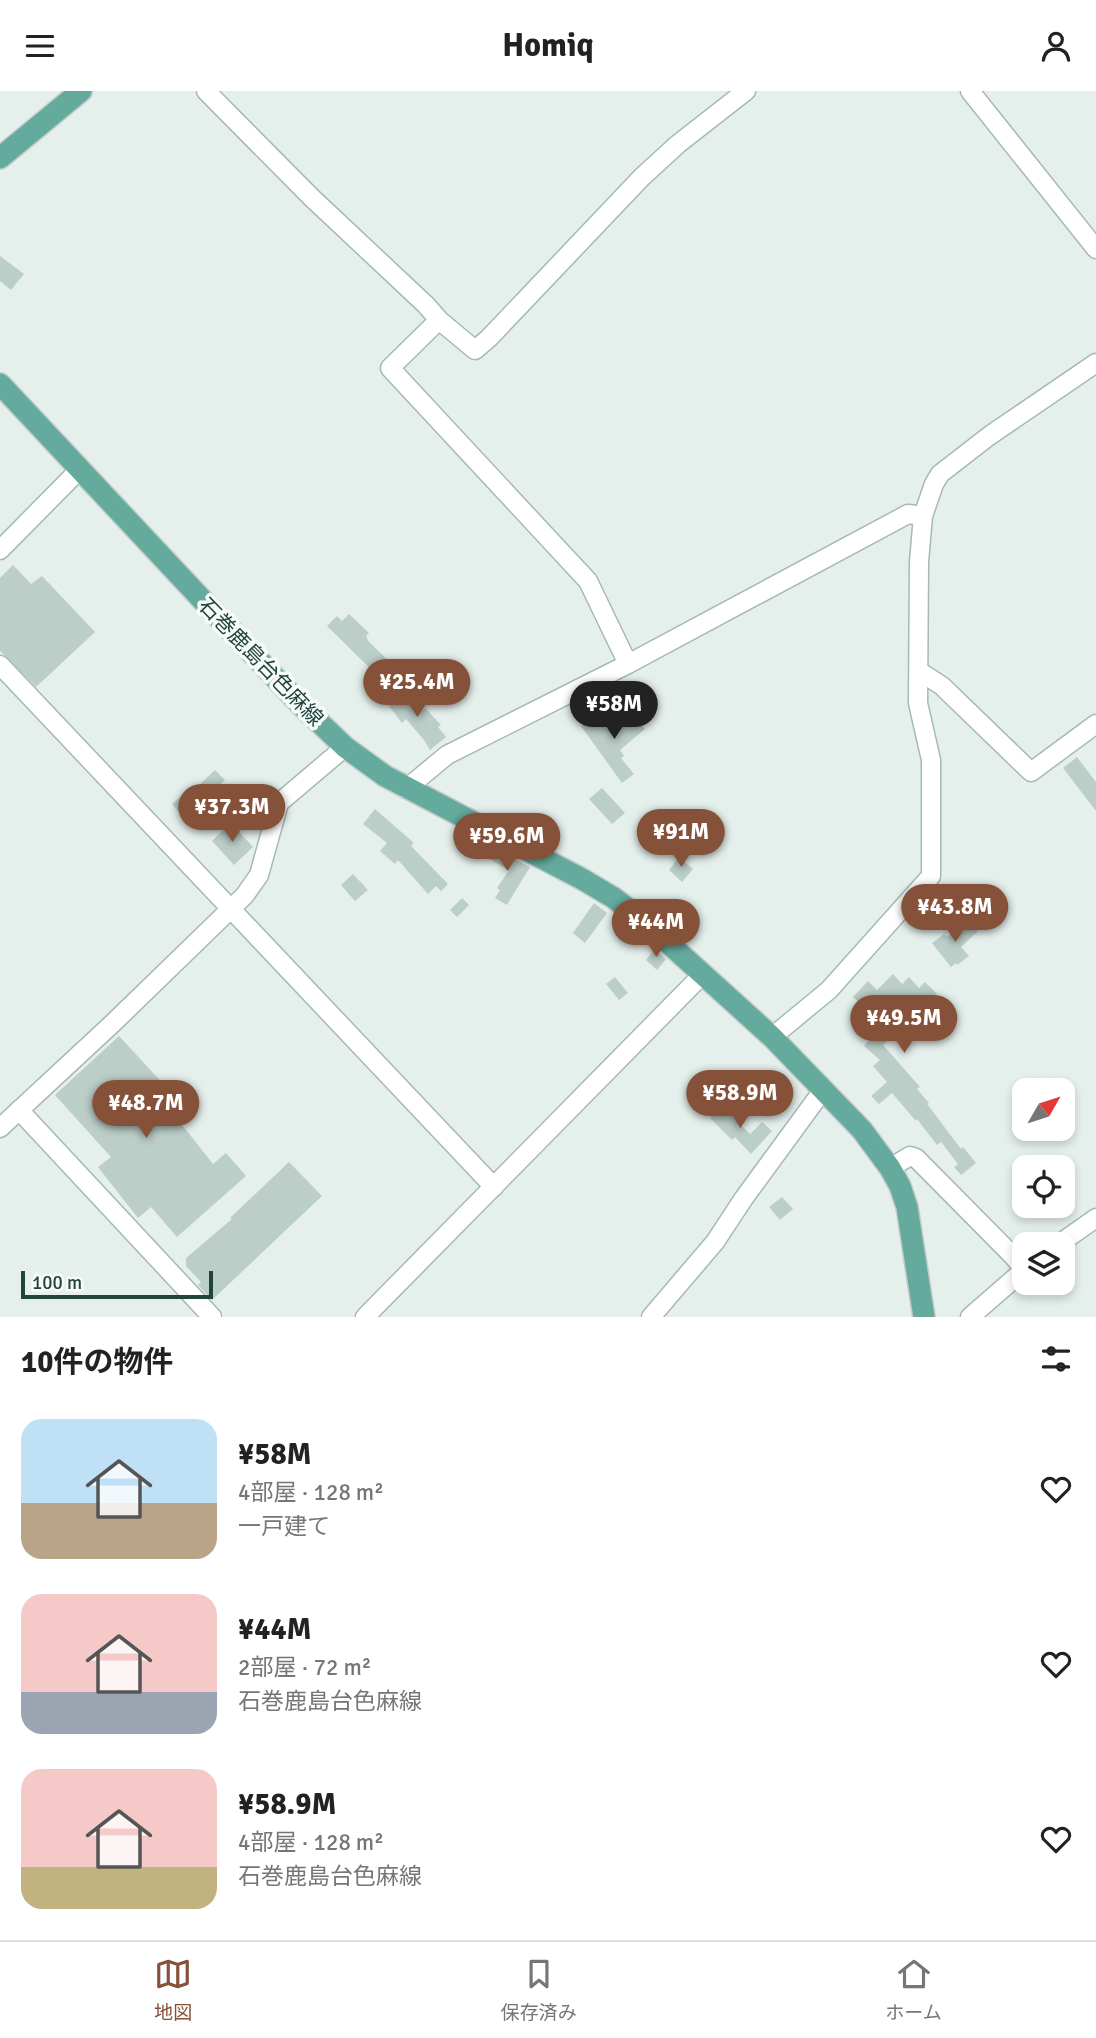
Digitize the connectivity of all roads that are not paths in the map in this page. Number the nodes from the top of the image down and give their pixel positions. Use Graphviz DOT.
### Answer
graph roads {
  1 [pos="81,91"];
  2 [pos="206,91"];
  3 [pos="746,91"];
  4 [pos="970,91"];
  5 [pos="0,158"];
  6 [pos="1096,249"];
  7 [pos="439,320"];
  8 [pos="1096,363"];
  9 [pos="0,384"];
  10 [pos="79,470"];
  11 [pos="923,516"];
  12 [pos="0,549"];
  13 [pos="628,664"];
  14 [pos="0,665"];
  15 [pos="919,671"];
  16 [pos="1096,724"];
  17 [pos="345,747"];
  18 [pos="406,789"];
  19 [pos="230,910"];
  20 [pos="703,974"];
  21 [pos="772,1037"];
  22 [pos="823,1090"];
  23 [pos="19,1110"];
  24 [pos="0,1128"];
  25 [pos="890,1168"];
  26 [pos="494,1187"];
  27 [pos="1096,1218"];
  28 [pos="1075,1233"];
  29 [pos="1012,1255"];
  30 [pos="1012,1280"];
  31 [pos="212,1317"];
  32 [pos="365,1317"];
  33 [pos="651,1317"];
  34 [pos="924,1317"];
  35 [pos="970,1317"];
  1 -- 5 [label="main road"];
  2 -- 7 [label="street"];
  3 -- 7 [label="street"];
  4 -- 6 [label="street"];
  7 -- 13 [label="street"];
  8 -- 11 [label="street"];
  9 -- 10 [label="main road, 石巻鹿島台色麻線"];
  10 -- 12 [label="street"];
  10 -- 17 [label="main road, 石巻鹿島台色麻線"];
  11 -- 13 [label="street"];
  11 -- 15 [label="street"];
  13 -- 18 [label="street"];
  14 -- 19 [label="street"];
  15 -- 16 [label="street"];
  15 -- 21 [label="street"];
  17 -- 18 [label="main road, 石巻鹿島台色麻線"];
  17 -- 19 [label="street"];
  18 -- 20 [label="main road, 石巻鹿島台色麻線"];
  19 -- 23 [label="street"];
  19 -- 26 [label="street"];
  20 -- 21 [label="main road, 石巻鹿島台色麻線"];
  20 -- 26 [label="street"];
  21 -- 22 [label="main road, 石巻鹿島台色麻線"];
  22 -- 25 [label="main road, 石巻鹿島台色麻線"];
  22 -- 33 [label="street"];
  23 -- 24 [label="street"];
  23 -- 31 [label="street"];
  25 -- 29 [label="street"];
  25 -- 34 [label="main road, 石巻鹿島台色麻線"];
  26 -- 32 [label="street"];
  27 -- 28 [label="street"];
  30 -- 35 [label="street"];
}
